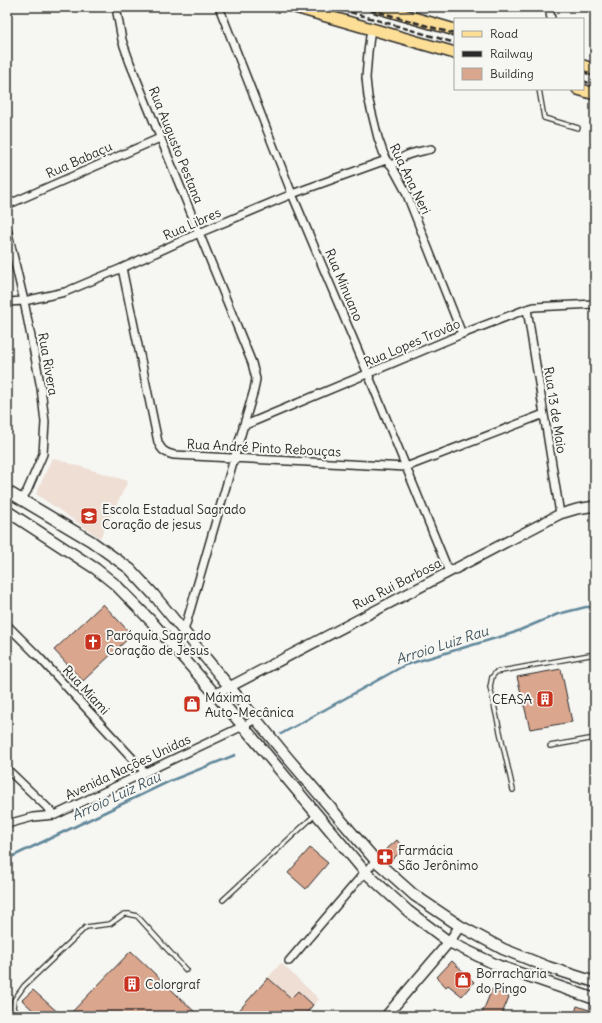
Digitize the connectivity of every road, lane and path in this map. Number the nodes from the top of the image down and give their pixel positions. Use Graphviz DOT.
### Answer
graph roads {
  1 [pos="116,7"];
  2 [pos="219,7"];
  3 [pos="297,7"];
  4 [pos="376,7"];
  5 [pos="549,7"];
  6 [pos="551,18"];
  7 [pos="372,28"];
  8 [pos="454,30"];
  9 [pos="454,53"];
  10 [pos="584,66"];
  11 [pos="595,70"];
  12 [pos="539,90"];
  13 [pos="581,90"];
  14 [pos="595,94"];
  15 [pos="578,128"];
  16 [pos="160,138"];
  17 [pos="431,149"];
  18 [pos="386,160"];
  19 [pos="392,166"];
  20 [pos="292,194"];
  21 [pos="7,205"];
  22 [pos="7,229"];
  23 [pos="199,233"];
  24 [pos="122,268"];
  25 [pos="24,301"];
  26 [pos="7,302"];
  27 [pos="595,304"];
  28 [pos="527,309"];
  29 [pos="462,334"];
  30 [pos="368,374"];
  31 [pos="544,414"];
  32 [pos="243,426"];
  33 [pos="234,458"];
  34 [pos="406,467"];
  35 [pos="7,491"];
  36 [pos="22,500"];
  37 [pos="595,506"];
  38 [pos="7,512"];
  39 [pos="560,514"];
  40 [pos="450,572"];
  41 [pos="7,625"];
  42 [pos="184,631"];
  43 [pos="595,654"];
  44 [pos="229,687"];
  45 [pos="214,695"];
  46 [pos="256,719"];
  47 [pos="243,726"];
  48 [pos="595,738"];
  49 [pos="550,746"];
  50 [pos="7,769"];
  51 [pos="145,772"];
  52 [pos="309,783"];
  53 [pos="513,790"];
  54 [pos="298,792"];
  55 [pos="316,814"];
  56 [pos="55,815"];
  57 [pos="7,824"];
  58 [pos="376,860"];
  59 [pos="365,872"];
  60 [pos="223,900"];
  61 [pos="460,926"];
  62 [pos="449,942"];
  63 [pos="289,961"];
  64 [pos="186,970"];
  65 [pos="595,982"];
  66 [pos="595,999"];
  67 [pos="18,1016"];
  68 [pos="386,1016"];
  1 -- 16 [label="street, Rua Augusto Pestana"];
  2 -- 20 [label="street, Rua Minuano"];
  3 -- 7 [label="main road"];
  4 -- 8 [label="main road"];
  5 -- 6 [label="street"];
  7 -- 9 [label="main road"];
  7 -- 18 [label="street, Rua Ana Neri"];
  10 -- 11 [label="main road"];
  12 -- 15 [label="lane"];
  13 -- 14 [label="main road"];
  16 -- 21 [label="street, Rua Babaçu"];
  16 -- 23 [label="street, Rua Augusto Pestana"];
  17 -- 19 [label="street"];
  18 -- 19 [label="street, Rua Ana Neri"];
  18 -- 20 [label="street, Rua Libres"];
  19 -- 29 [label="street, Rua Ana Neri"];
  20 -- 23 [label="street, Rua Libres"];
  20 -- 30 [label="street, Rua Minuano"];
  22 -- 25 [label="street, Rua Rivera"];
  23 -- 24 [label="street, Rua Libres"];
  23 -- 32 [label="street, Rua Augusto Pestana"];
  24 -- 25 [label="street, Rua Libres"];
  24 -- 33 [label="street, Rua André Pinto Rebouças"];
  25 -- 26 [label="street, Rua Libres"];
  25 -- 36 [label="street, Rua Rivera"];
  27 -- 28 [label="street, Rua Lopes Trovão"];
  28 -- 29 [label="street, Rua Lopes Trovão"];
  28 -- 31 [label="street, Rua 13 de Maio"];
  29 -- 30 [label="street, Rua Lopes Trovão"];
  30 -- 32 [label="street, Rua Lopes Trovão"];
  30 -- 34 [label="street, Rua Minuano"];
  31 -- 34 [label="street, Rua André Pinto Rebouças"];
  31 -- 39 [label="street, Rua 13 de Maio"];
  32 -- 33 [label="street"];
  33 -- 34 [label="street, Rua André Pinto Rebouças"];
  33 -- 42 [label="street"];
  34 -- 40 [label="street, Rua Minuano"];
  35 -- 36 [label="main road"];
  36 -- 42 [label="main road"];
  37 -- 39 [label="street, Rua Rui Barbosa"];
  38 -- 45 [label="main road"];
  39 -- 40 [label="street, Rua Rui Barbosa"];
  40 -- 44 [label="street, Rua Rui Barbosa"];
  41 -- 51 [label="street, Rua Miami"];
  42 -- 44 [label="main road"];
  43 -- 53 [label="lane"];
  44 -- 45 [label="street, Rua Rui Barbosa"];
  44 -- 46 [label="main road"];
  45 -- 47 [label="main road"];
  46 -- 47 [label="street, Avenida Nações Unidas"];
  46 -- 52 [label="main road"];
  47 -- 51 [label="street, Avenida Nações Unidas"];
  47 -- 54 [label="main road"];
  48 -- 49 [label="lane"];
  50 -- 56 [label="street"];
  51 -- 56 [label="street, Avenida Nações Unidas"];
  52 -- 54 [label="main road"];
  52 -- 58 [label="main road"];
  54 -- 55 [label="main road"];
  55 -- 59 [label="main road"];
  55 -- 60 [label="lane"];
  56 -- 57 [label="street, Avenida Nações Unidas"];
  58 -- 59 [label="street"];
  58 -- 61 [label="main road"];
  59 -- 62 [label="main road"];
  59 -- 63 [label="street"];
  61 -- 62 [label="street"];
  61 -- 65 [label="main road"];
  62 -- 66 [label="main road"];
  62 -- 68 [label="street"];
  64 -- 67 [label="lane"];
}
